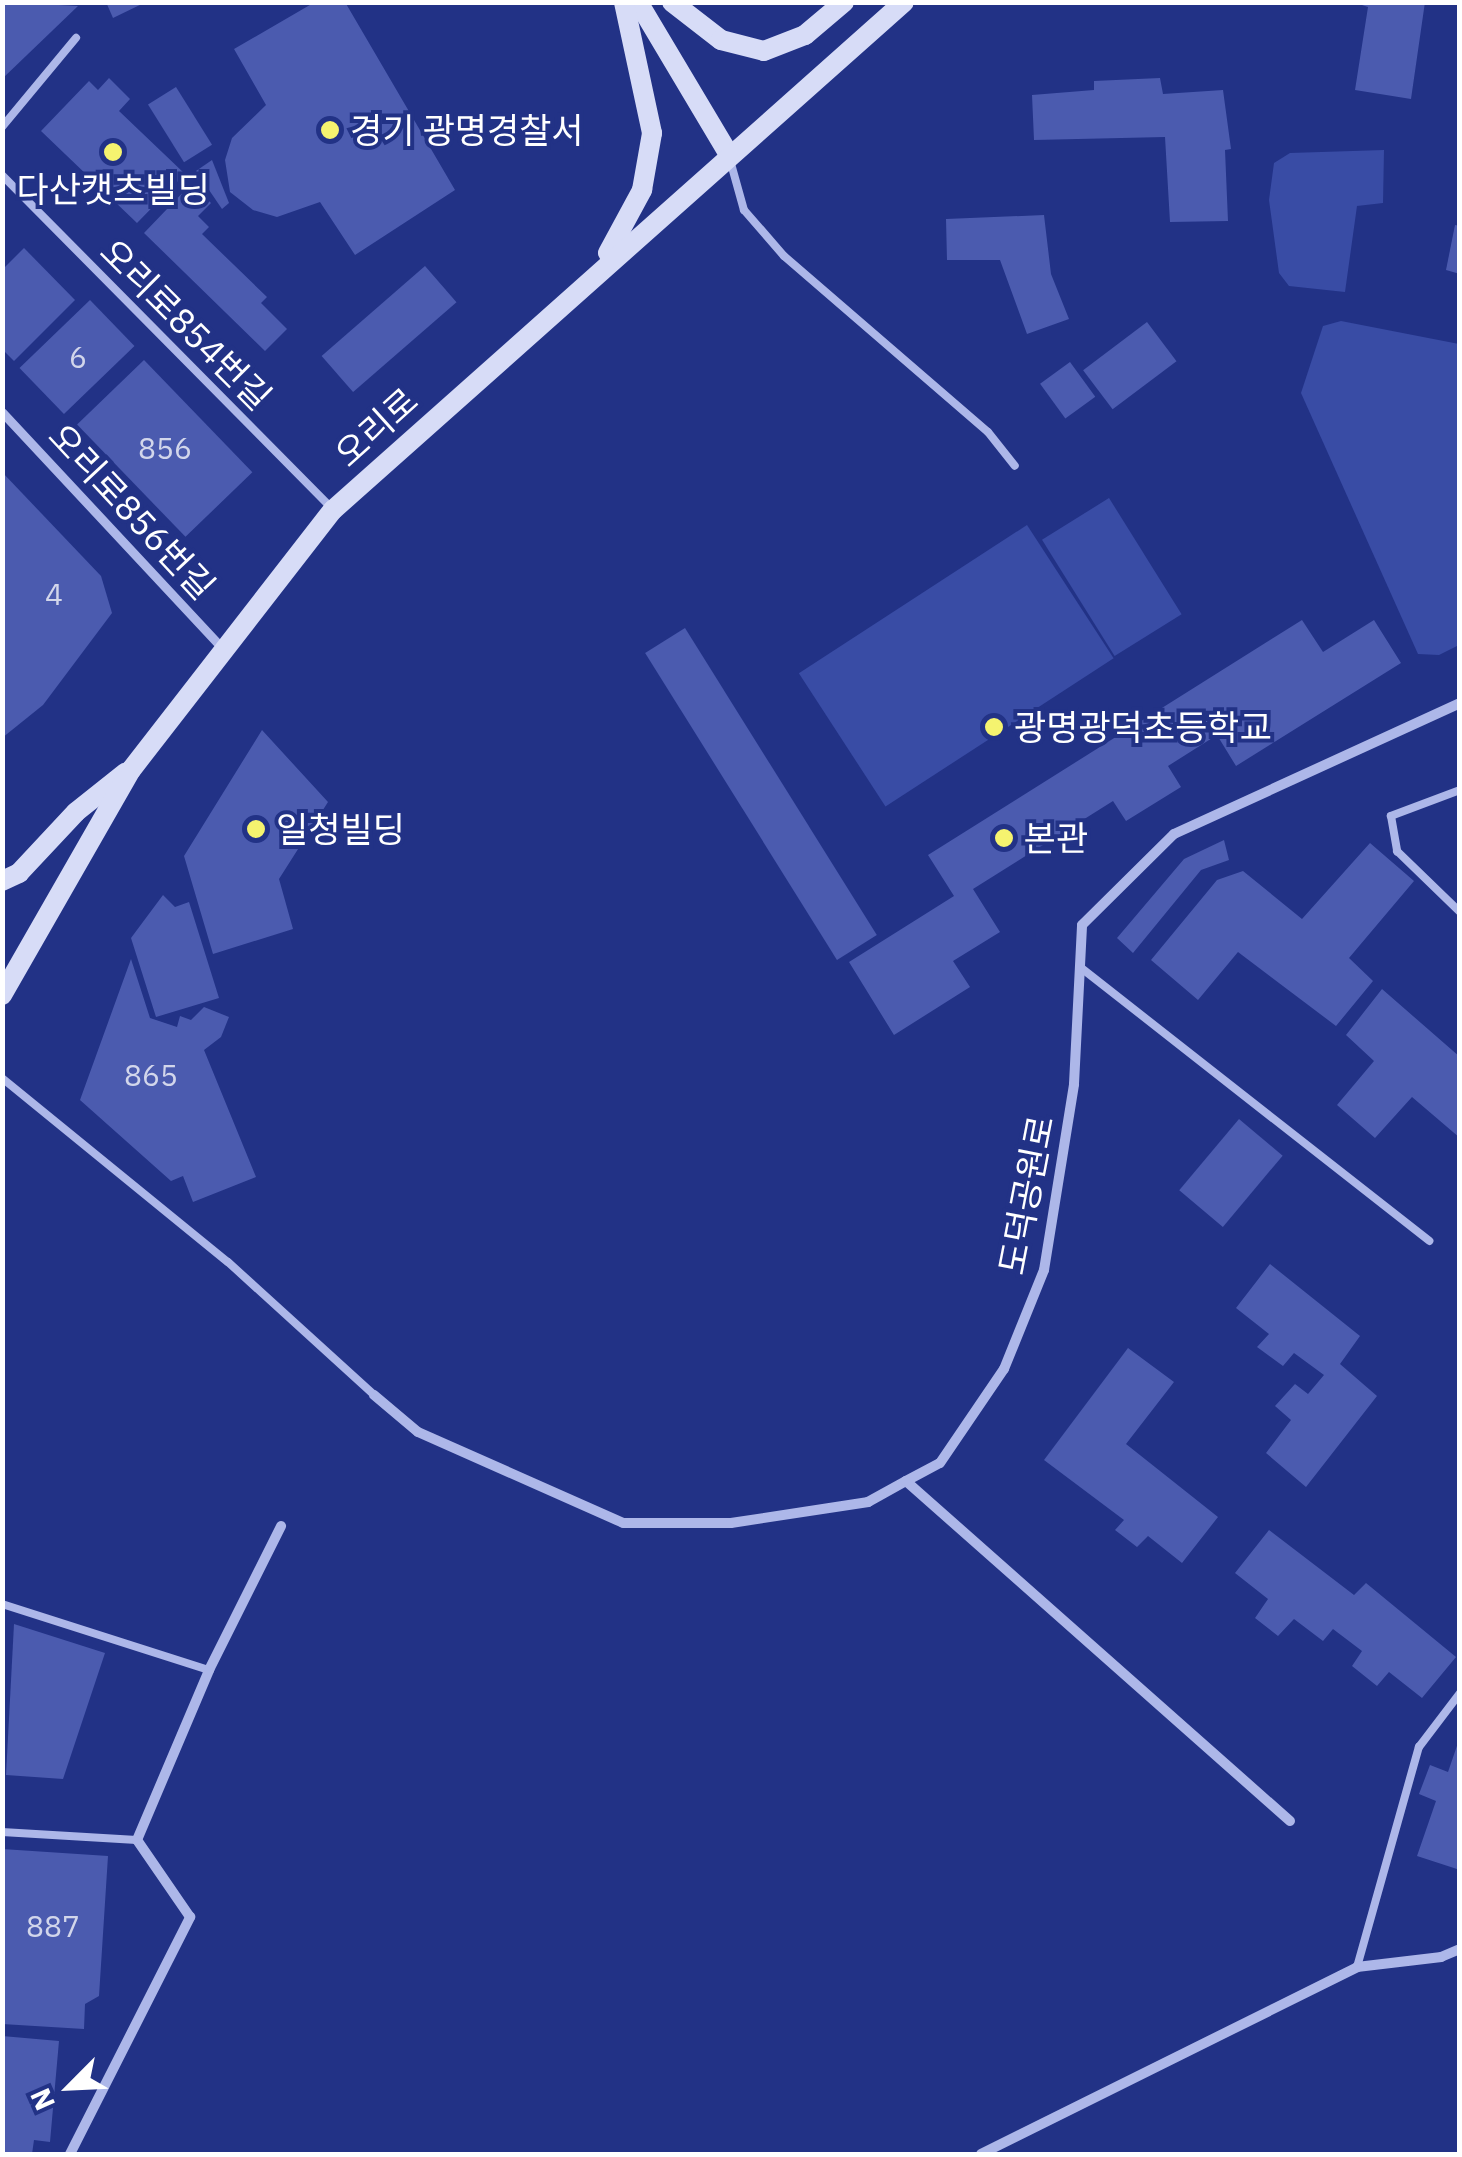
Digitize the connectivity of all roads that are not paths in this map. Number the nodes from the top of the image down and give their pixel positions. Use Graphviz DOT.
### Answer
graph roads {
  1 [pos="624,2"];
  2 [pos="638,2"];
  3 [pos="672,2"];
  4 [pos="844,2"];
  5 [pos="904,2"];
  6 [pos="76,38"];
  7 [pos="2,127"];
  8 [pos="728,153"];
  9 [pos="2,176"];
  10 [pos="598,271"];
  11 [pos="2,412"];
  12 [pos="1015,466"];
  13 [pos="333,510"];
  14 [pos="220,647"];
  15 [pos="1460,703"];
  16 [pos="131,770"];
  17 [pos="1460,790"];
  18 [pos="2,881"];
  19 [pos="1460,912"];
  20 [pos="1080,967"];
  21 [pos="2,995"];
  22 [pos="2,1078"];
  23 [pos="1429,1241"];
  24 [pos="374,1395"];
  25 [pos="906,1481"];
  26 [pos="281,1526"];
  27 [pos="2,1604"];
  28 [pos="209,1670"];
  29 [pos="1460,1693"];
  30 [pos="1290,1820"];
  31 [pos="2,1832"];
  32 [pos="137,1840"];
  33 [pos="1459,1951"];
  34 [pos="1357,1968"];
  35 [pos="70,2154"];
  36 [pos="982,2154"];
  1 -- 10 [label="main road"];
  2 -- 8 [label="main road"];
  3 -- 4 [label="main road"];
  5 -- 8 [label="main road, 오리로"];
  6 -- 7 [label="lane"];
  8 -- 10 [label="main road, 오리로"];
  8 -- 12 [label="lane"];
  9 -- 13 [label="lane, 오리로854번길"];
  10 -- 13 [label="main road, 오리로"];
  11 -- 14 [label="street, 오리로856번길"];
  13 -- 14 [label="main road, 오리로"];
  14 -- 16 [label="main road, 오리로"];
  15 -- 20 [label="street, 도덕공원로"];
  16 -- 18 [label="main road"];
  16 -- 21 [label="main road, 오리로"];
  17 -- 19 [label="lane"];
  20 -- 23 [label="lane"];
  20 -- 25 [label="street, 도덕공원로"];
  22 -- 24 [label="lane"];
  24 -- 25 [label="street, 도덕공원로"];
  25 -- 30 [label="street"];
  26 -- 28 [label="street"];
  27 -- 28 [label="lane"];
  28 -- 32 [label="street"];
  29 -- 34 [label="lane"];
  31 -- 32 [label="lane"];
  32 -- 35 [label="street"];
  33 -- 34 [label="street"];
  34 -- 36 [label="street"];
}
